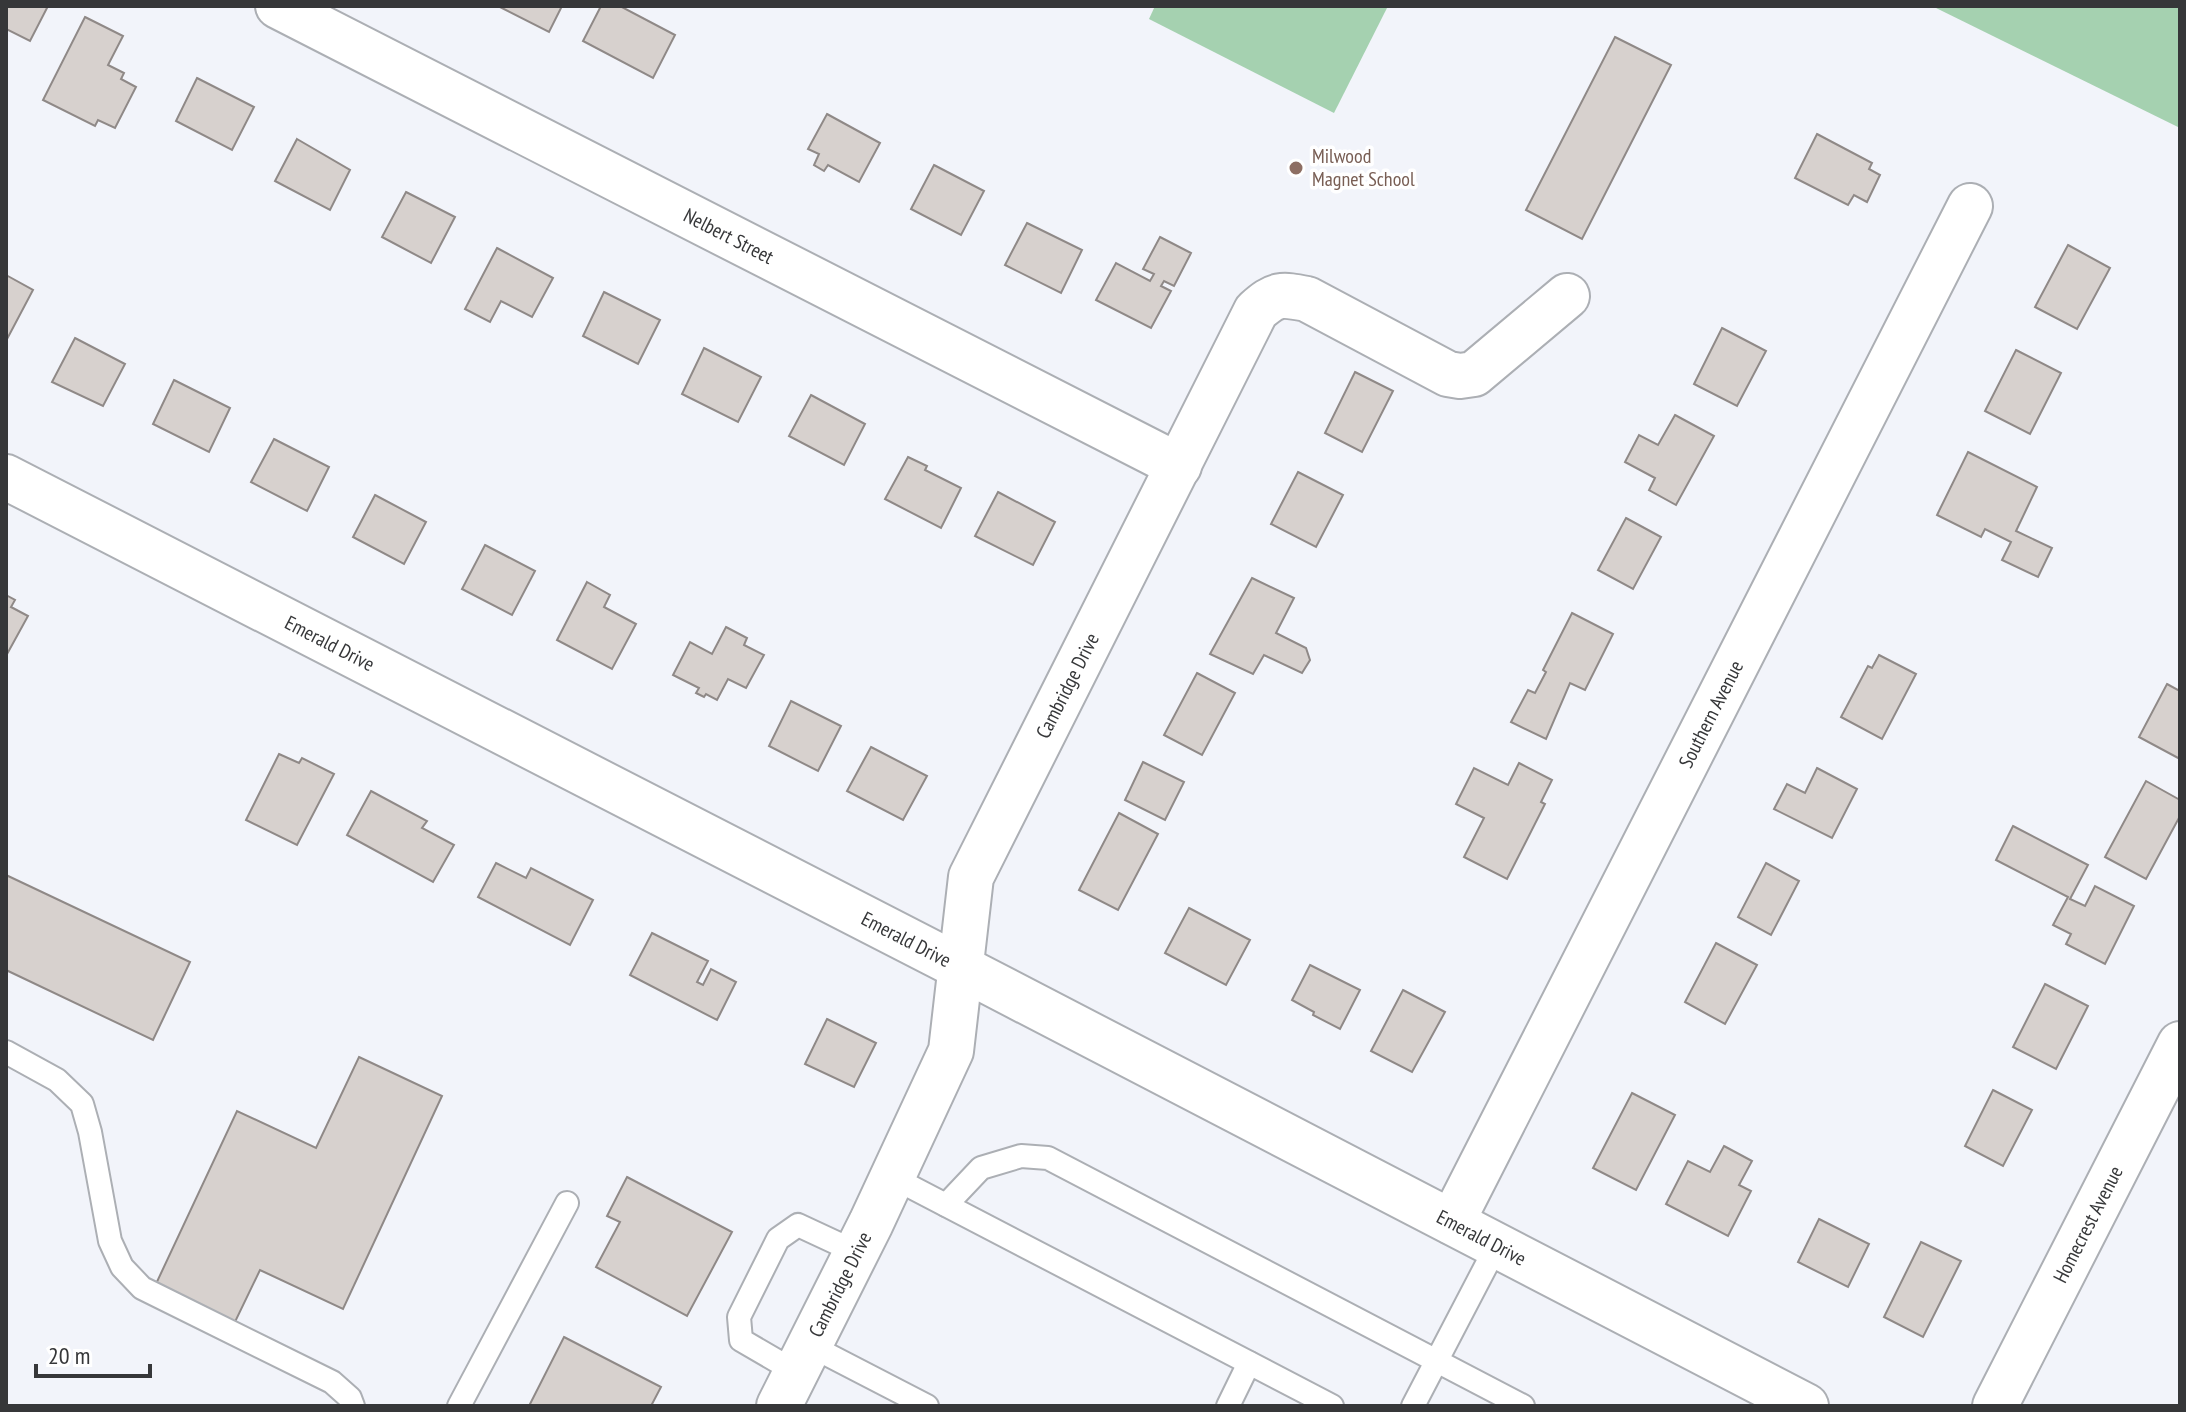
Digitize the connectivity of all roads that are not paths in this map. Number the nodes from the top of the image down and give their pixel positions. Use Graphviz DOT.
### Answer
graph roads {
  1 [pos="278,6"];
  2 [pos="1970,206"];
  3 [pos="1567,296"];
  4 [pos="1179,466"];
  5 [pos="6,477"];
  6 [pos="960,967"];
  7 [pos="2180,1044"];
  8 [pos="6,1052"];
  9 [pos="892,1177"];
  10 [pos="567,1203"];
  11 [pos="946,1205"];
  12 [pos="1452,1222"];
  13 [pos="1497,1245"];
  14 [pos="856,1252"];
  15 [pos="1437,1361"];
  16 [pos="1249,1363"];
  17 [pos="794,1374"];
  18 [pos="353,1406"];
  19 [pos="459,1406"];
  20 [pos="927,1406"];
  21 [pos="1228,1406"];
  22 [pos="1332,1406"];
  23 [pos="1413,1406"];
  24 [pos="1523,1406"];
  25 [pos="1806,1406"];
  26 [pos="1995,1406"];
  1 -- 4 [label="street, Nelbert Street"];
  2 -- 12 [label="street, Southern Avenue"];
  3 -- 4 [label="street, Cambridge Drive"];
  4 -- 6 [label="street, Cambridge Drive"];
  5 -- 6 [label="street, Emerald Drive"];
  6 -- 9 [label="street, Cambridge Drive"];
  6 -- 12 [label="street, Emerald Drive"];
  7 -- 26 [label="street, Homecrest Avenue"];
  8 -- 18 [label="lane"];
  9 -- 11 [label="lane"];
  9 -- 14 [label="street, Cambridge Drive"];
  10 -- 19 [label="lane"];
  11 -- 15 [label="lane"];
  11 -- 16 [label="lane"];
  12 -- 13 [label="street, Emerald Drive"];
  13 -- 15 [label="lane"];
  13 -- 25 [label="street, Emerald Drive"];
  14 -- 17 [label="street, Cambridge Drive"];
  14 -- 17 [label="lane"];
  15 -- 23 [label="lane"];
  15 -- 24 [label="lane"];
  16 -- 21 [label="lane"];
  16 -- 22 [label="lane"];
  17 -- 20 [label="lane"];
}
